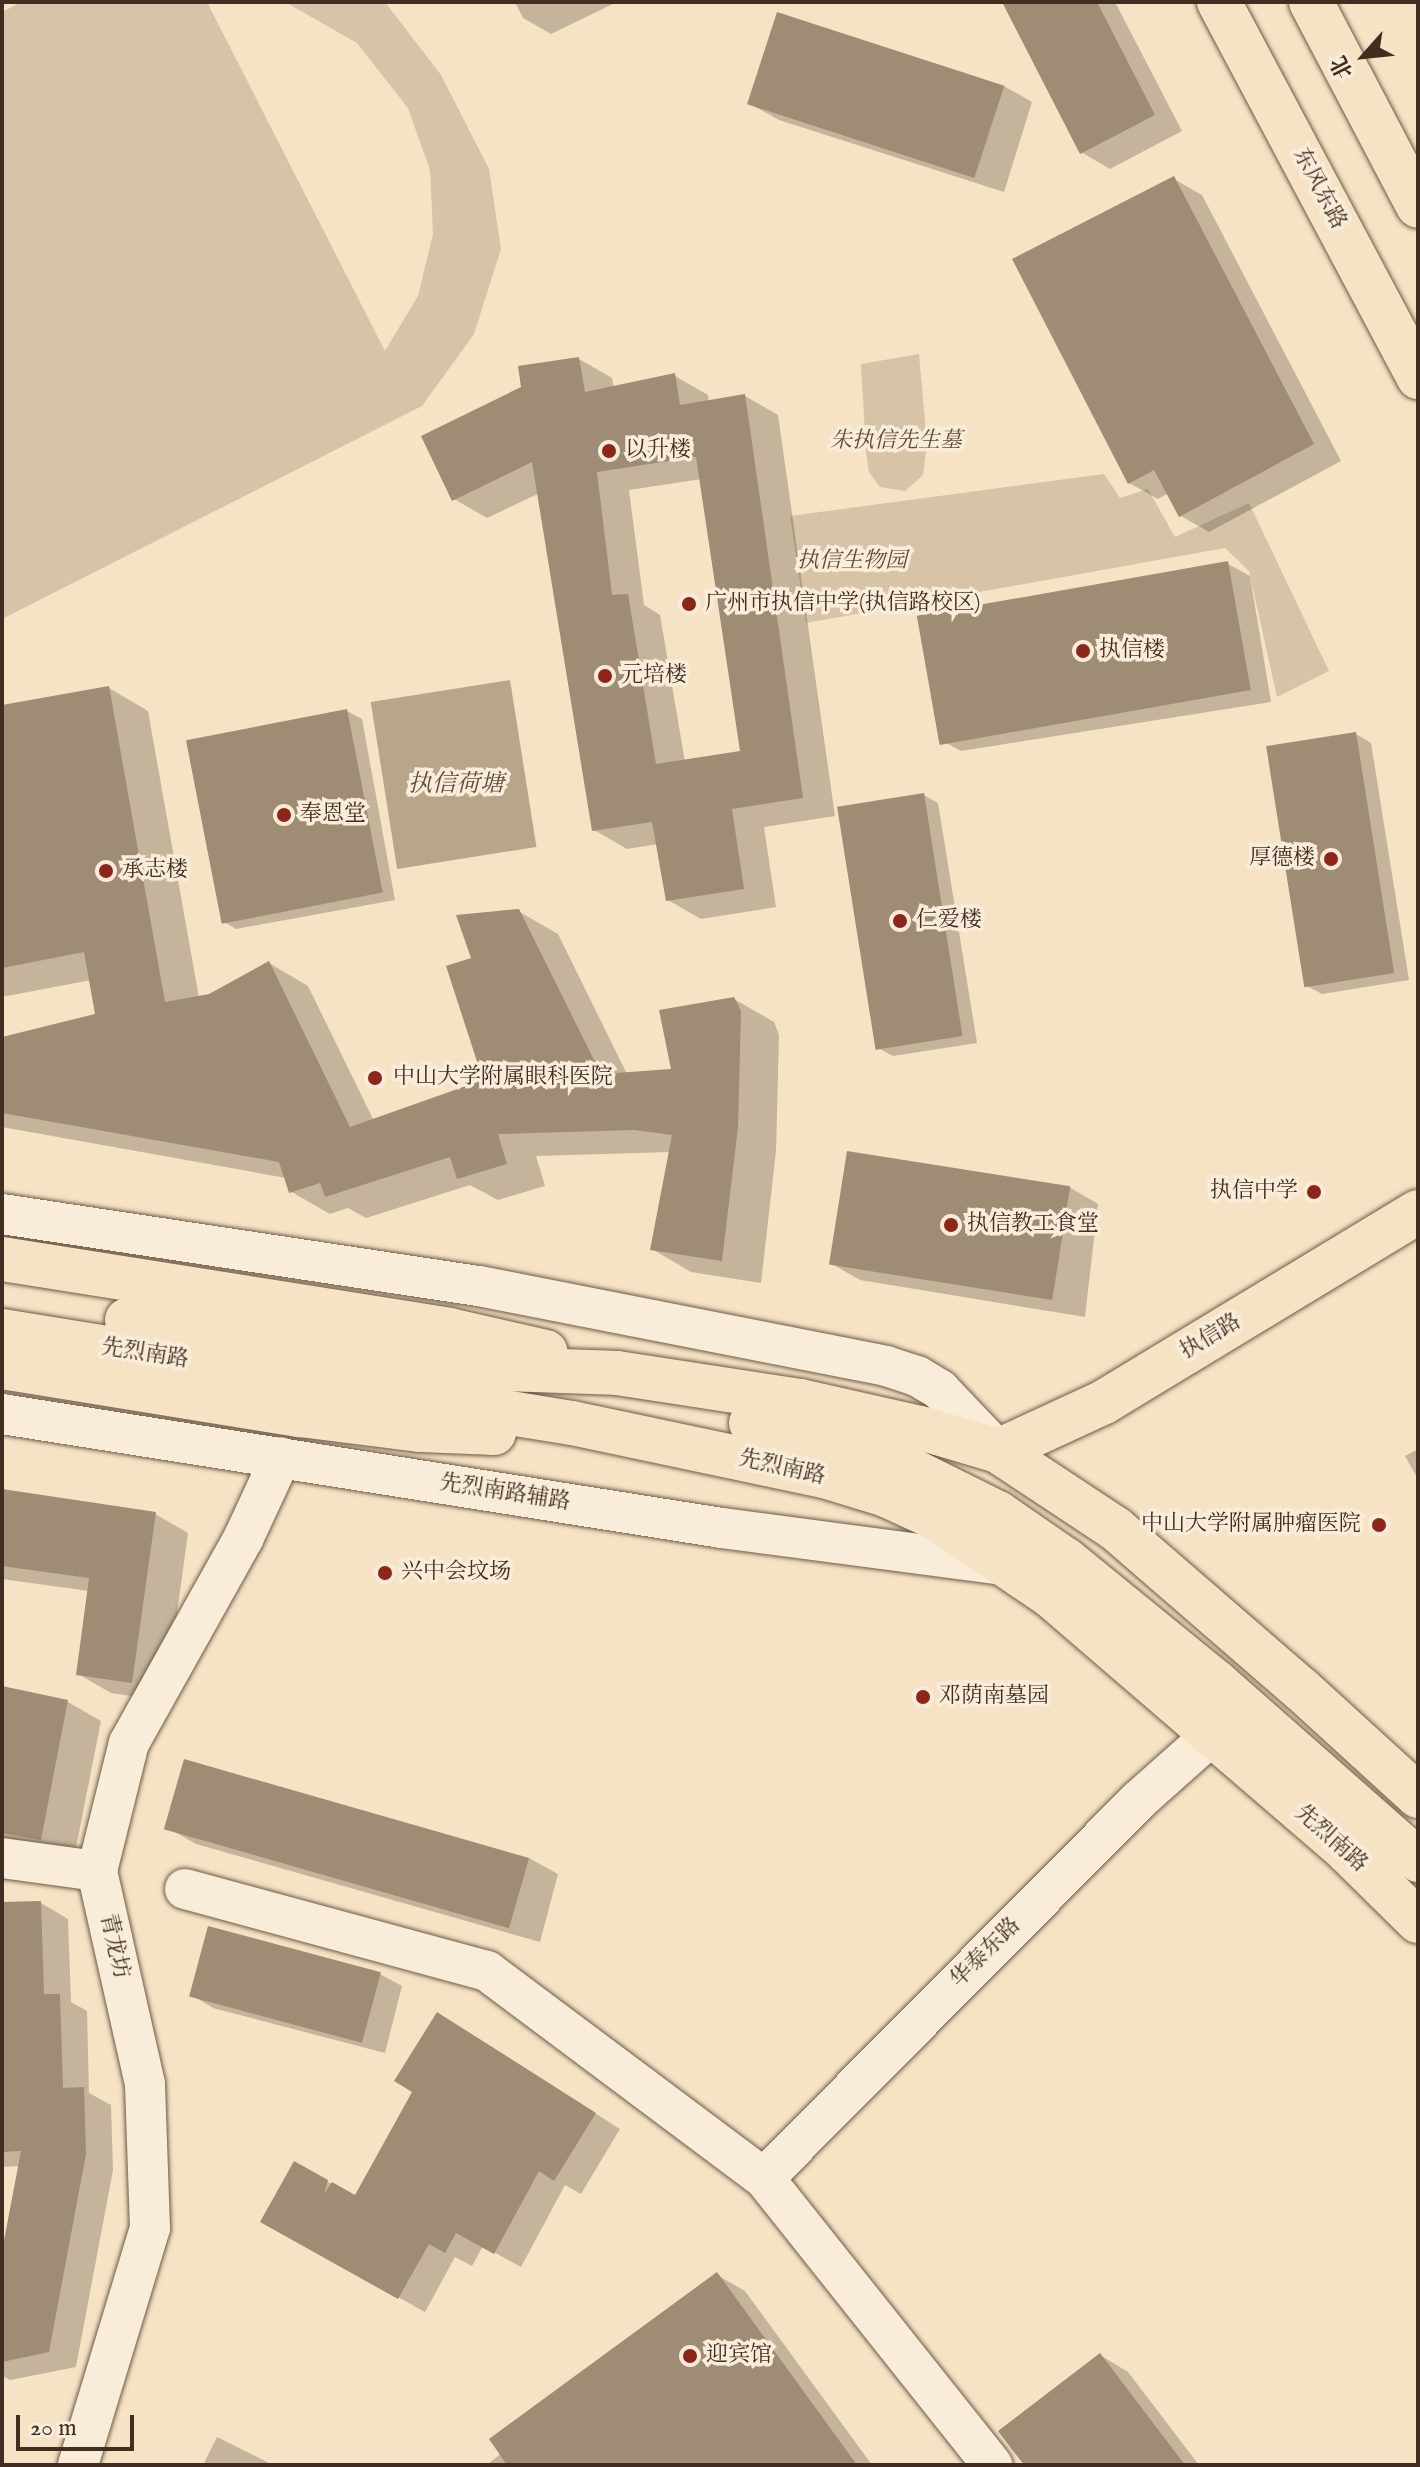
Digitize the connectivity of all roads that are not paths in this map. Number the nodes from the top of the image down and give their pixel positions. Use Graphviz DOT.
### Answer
graph roads {
  1 [pos="1219,2"];
  2 [pos="1311,2"];
  3 [pos="1418,206"];
  4 [pos="1418,377"];
  5 [pos="1418,1212"];
  6 [pos="2,1214"];
  7 [pos="2,1259"];
  8 [pos="2,1301"];
  9 [pos="2,1331"];
  10 [pos="126,1335"];
  11 [pos="2,1367"];
  12 [pos="475,1368"];
  13 [pos="617,1373"];
  14 [pos="2,1414"];
  15 [pos="572,1423"];
  16 [pos="998,1451"];
  17 [pos="281,1457"];
  18 [pos="1009,1566"];
  19 [pos="1213,1734"];
  20 [pos="1418,1796"];
  21 [pos="2,1858"];
  22 [pos="1418,1860"];
  23 [pos="97,1871"];
  24 [pos="185,1889"];
  25 [pos="1418,1921"];
  26 [pos="764,2178"];
  27 [pos="78,2465"];
  28 [pos="992,2465"];
  1 -- 4 [label="main road, 东风东路"];
  2 -- 3 [label="main road"];
  5 -- 16 [label="main road, 执信路"];
  6 -- 16 [label="street"];
  7 -- 13 [label="main road"];
  8 -- 10 [label="main road, 先烈南路"];
  9 -- 10 [label="main road, 先烈南路"];
  10 -- 12 [label="main road, 先烈南路"];
  10 -- 15 [label="main road, 先烈南路"];
  11 -- 15 [label="main road"];
  12 -- 13 [label="main road, 先烈南路"];
  12 -- 22 [label="main road, 先烈南路"];
  13 -- 16 [label="main road, 先烈南路"];
  14 -- 17 [label="street, 先烈南路辅路"];
  15 -- 18 [label="main road, 先烈南路"];
  16 -- 20 [label="main road, 先烈南路"];
  17 -- 18 [label="street, 先烈南路辅路"];
  17 -- 23 [label="street, 青龙坊"];
  18 -- 19 [label="main road, 先烈南路"];
  19 -- 25 [label="main road, 先烈南路"];
  19 -- 26 [label="street, 华泰东路"];
  21 -- 23 [label="street"];
  23 -- 27 [label="street, 青龙坊"];
  24 -- 26 [label="street"];
  26 -- 28 [label="street"];
}
